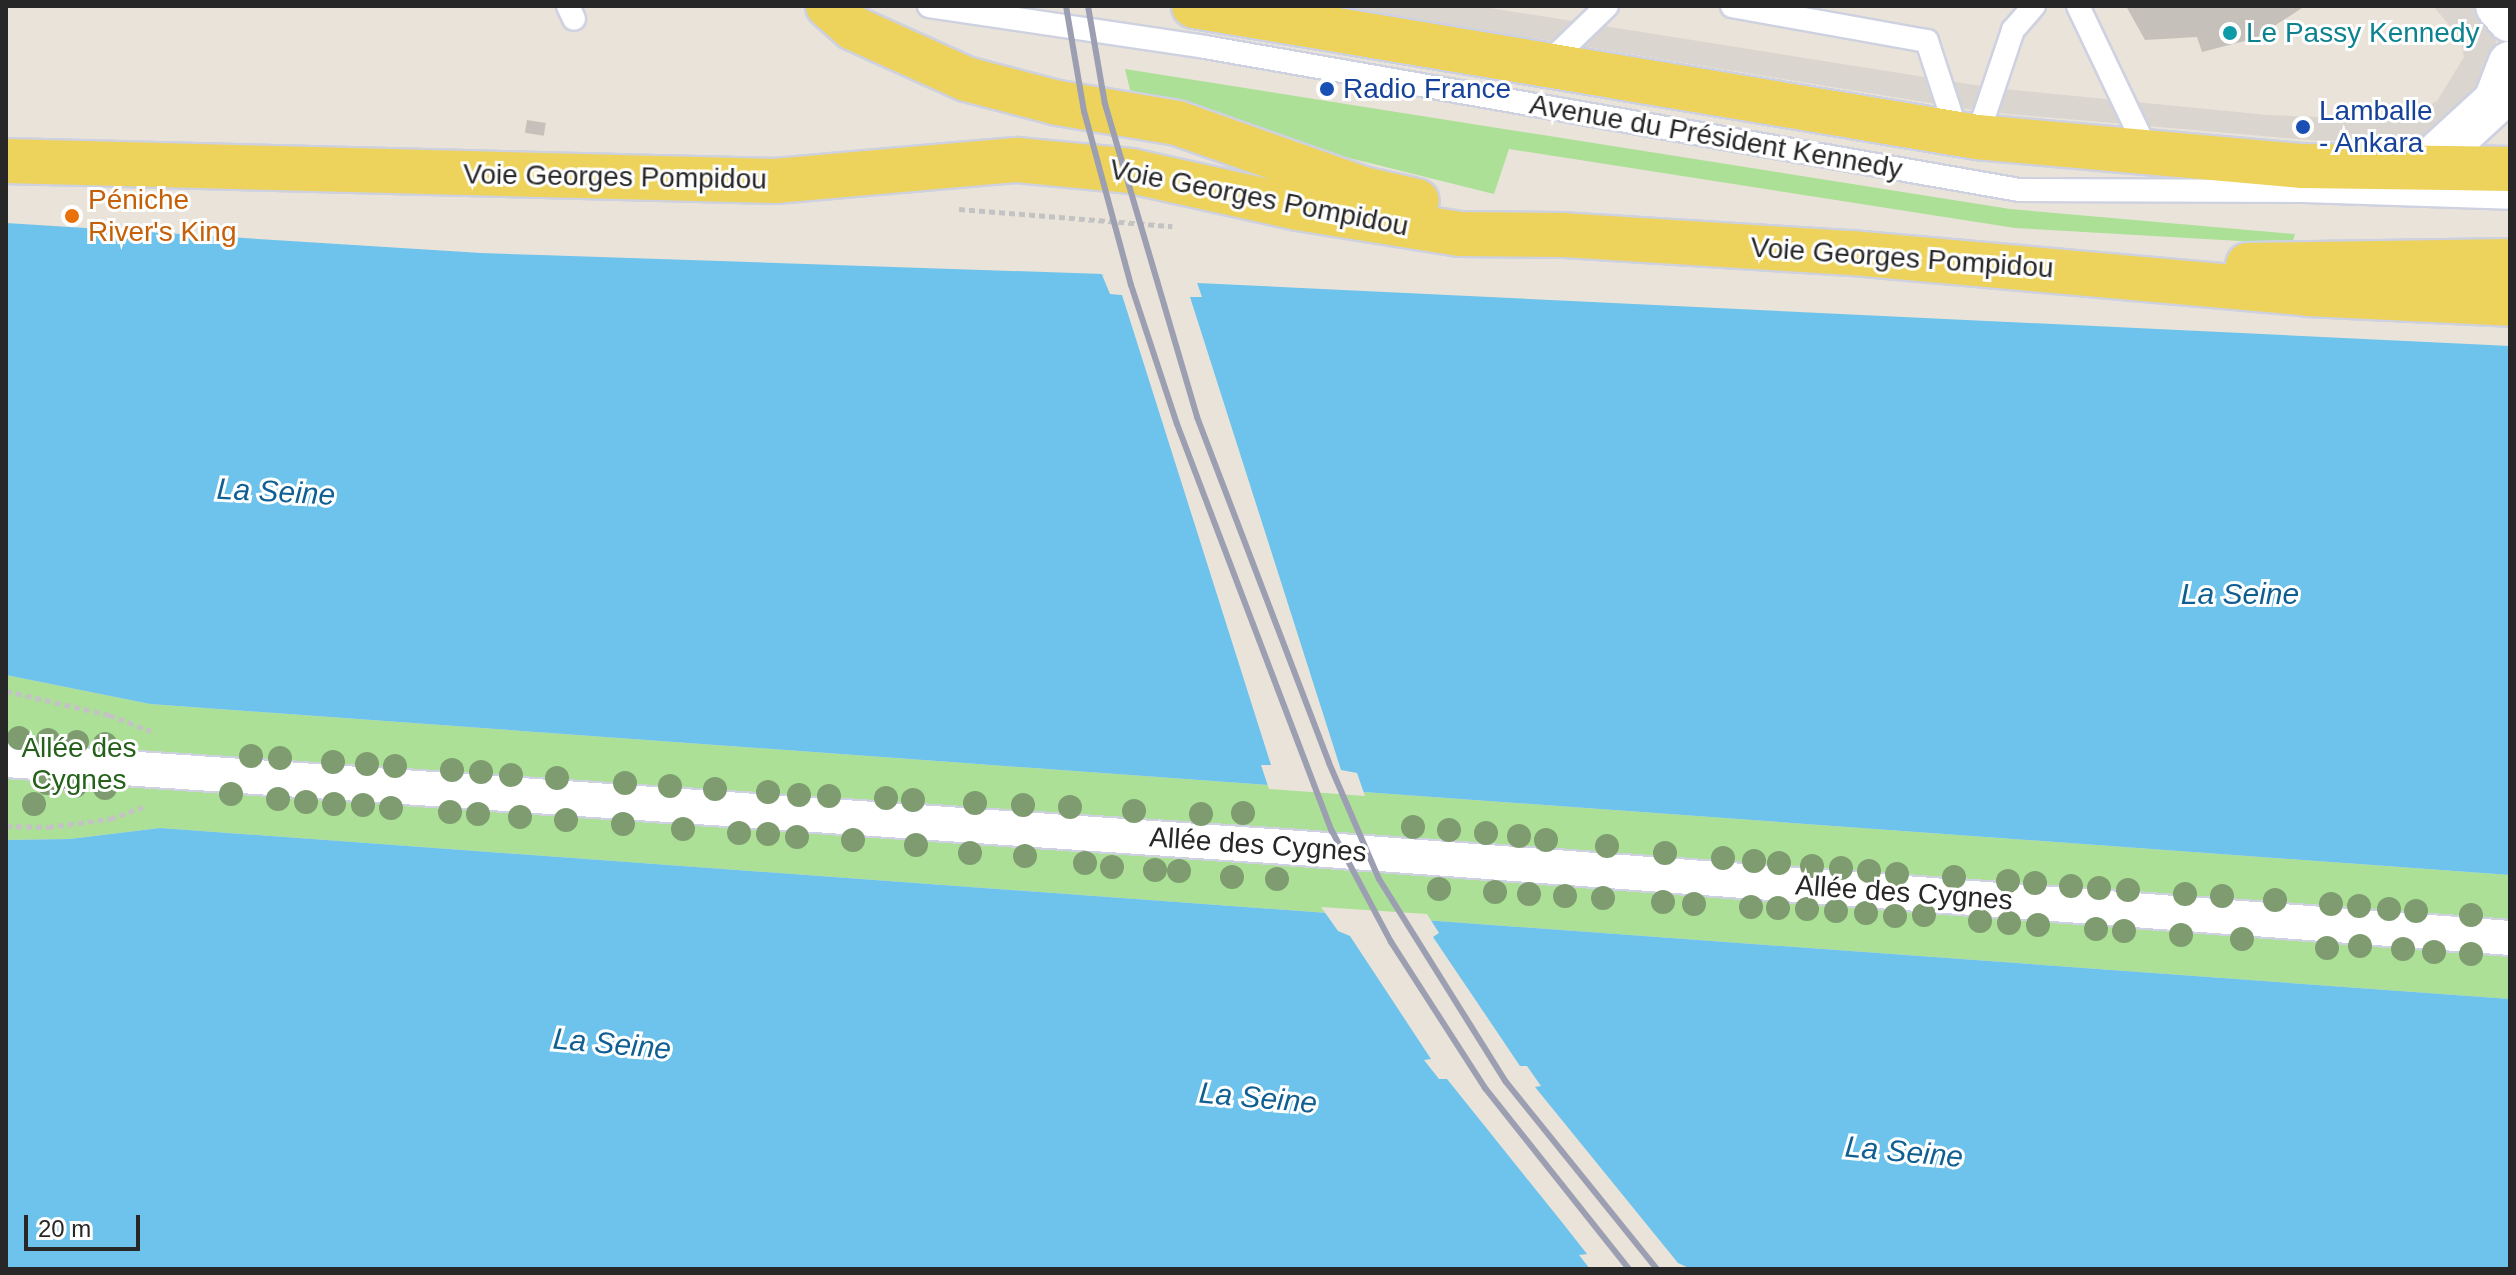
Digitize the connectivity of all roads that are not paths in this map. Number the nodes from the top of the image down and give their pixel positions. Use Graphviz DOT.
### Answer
graph roads {
  1 [pos="828,6"];
  2 [pos="929,6"];
  3 [pos="1194,6"];
  4 [pos="1607,6"];
  5 [pos="1732,6"];
  6 [pos="2034,6"];
  7 [pos="2078,6"];
  8 [pos="2498,6"];
  9 [pos="2510,20"];
  10 [pos="2510,64"];
  11 [pos="1545,66"];
  12 [pos="1967,135"];
  13 [pos="2148,153"];
  14 [pos="6,161"];
  15 [pos="2510,169"];
  16 [pos="2421,170"];
  17 [pos="2510,198"];
  18 [pos="1563,235"];
  19 [pos="2510,261"];
  20 [pos="2089,271"];
  21 [pos="2510,304"];
  22 [pos="6,760"];
  23 [pos="2510,938"];
  1 -- 18 [label="main road"];
  2 -- 17 [label="lane, Avenue du Président Kennedy"];
  3 -- 11 [label="main road, Avenue du Président Kennedy"];
  4 -- 11 [label="lane"];
  5 -- 12 [label="lane"];
  6 -- 12 [label="lane"];
  7 -- 13 [label="lane"];
  8 -- 9 [label="street"];
  10 -- 16 [label="street"];
  11 -- 12 [label="main road, Avenue du Président Kennedy"];
  12 -- 13 [label="main road, Avenue du Président Kennedy"];
  13 -- 16 [label="main road, Avenue du Président Kennedy"];
  14 -- 18 [label="main road, Voie Georges Pompidou"];
  15 -- 16 [label="main road, Avenue du Président Kennedy"];
  18 -- 20 [label="main road, Voie Georges Pompidou"];
  19 -- 20 [label="main road"];
  20 -- 21 [label="main road, Voie Georges Pompidou"];
  22 -- 23 [label="street, Allée des Cygnes"];
}
